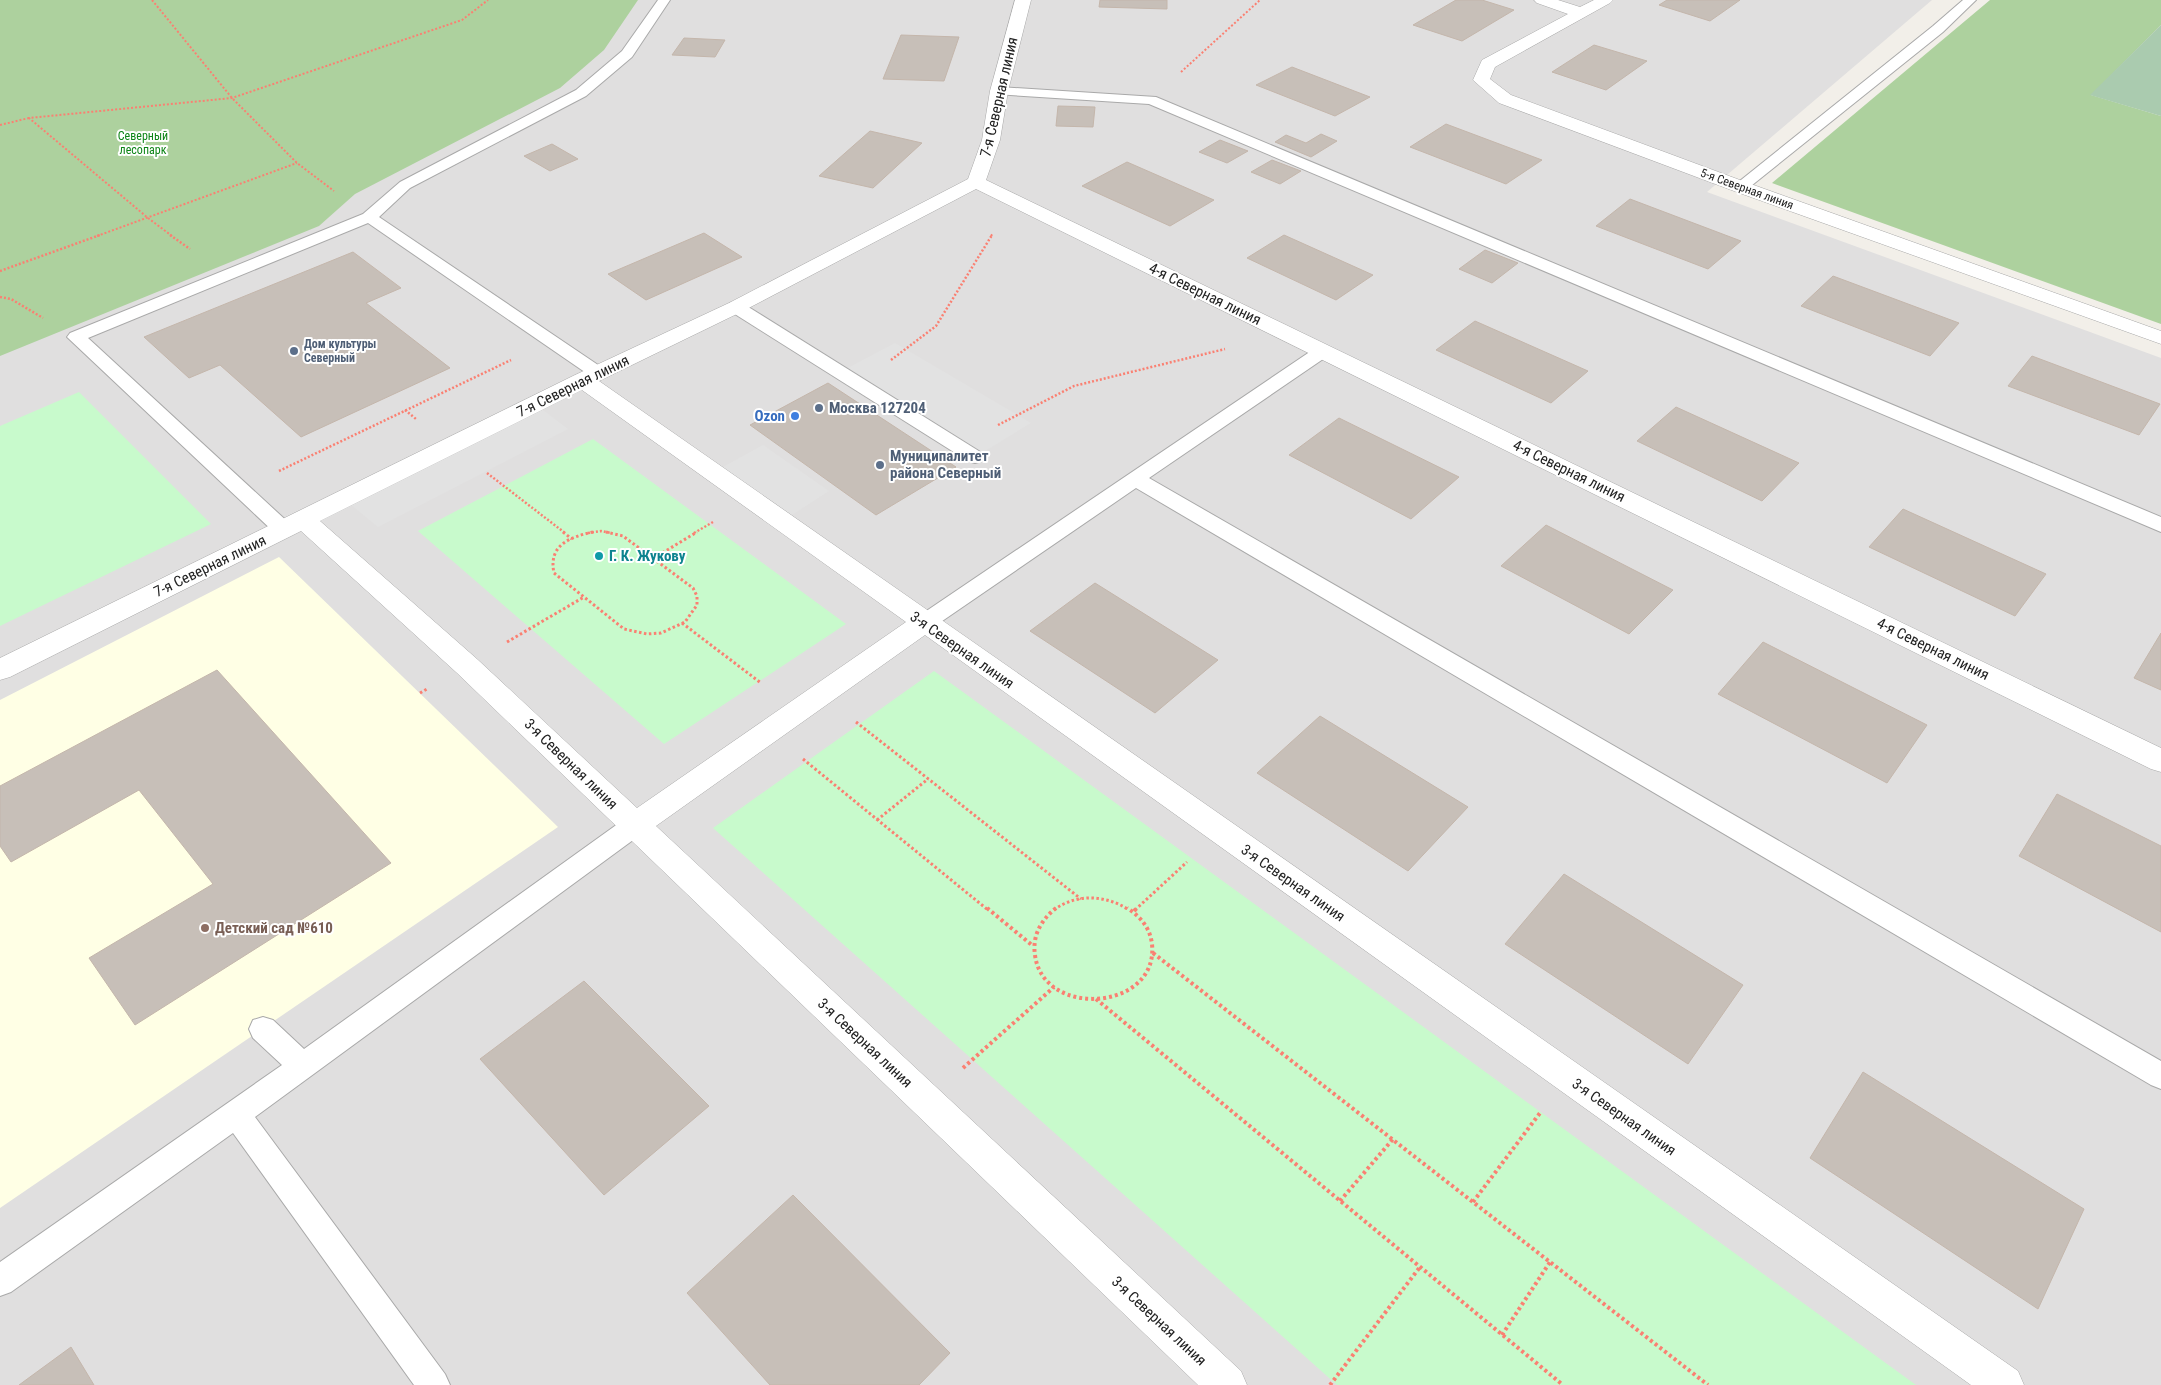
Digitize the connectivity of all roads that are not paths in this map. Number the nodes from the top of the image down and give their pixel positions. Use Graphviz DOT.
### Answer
graph roads {
  1 [pos="664,0"];
  2 [pos="1023,0"];
  3 [pos="1542,0"];
  4 [pos="1605,0"];
  5 [pos="1970,0"];
  6 [pos="1582,13"];
  7 [pos="999,91"];
  8 [pos="976,182"];
  9 [pos="1741,187"];
  10 [pos="369,217"];
  11 [pos="736,307"];
  12 [pos="2161,338"];
  13 [pos="1323,351"];
  14 [pos="591,377"];
  15 [pos="975,457"];
  16 [pos="1136,479"];
  17 [pos="293,524"];
  18 [pos="2161,525"];
  19 [pos="924,623"];
  20 [pos="0,670"];
  21 [pos="2161,761"];
  22 [pos="635,825"];
  23 [pos="263,1029"];
  24 [pos="303,1066"];
  25 [pos="2161,1076"];
  26 [pos="236,1114"];
  27 [pos="0,1281"];
  28 [pos="434,1385"];
  29 [pos="1227,1385"];
  30 [pos="2004,1385"];
  1 -- 10 [label="lane"];
  2 -- 7 [label="street, 7-я Северная линия"];
  3 -- 6 [label="street"];
  4 -- 6 [label="street, 5-я Северная линия"];
  5 -- 9 [label="lane"];
  6 -- 9 [label="street, 5-я Северная линия"];
  7 -- 8 [label="street, 7-я Северная линия"];
  7 -- 18 [label="lane"];
  8 -- 11 [label="street, 7-я Северная линия"];
  8 -- 13 [label="street, 4-я Северная линия"];
  9 -- 12 [label="street, 5-я Северная линия"];
  10 -- 14 [label="lane"];
  10 -- 17 [label="lane"];
  11 -- 14 [label="street, 7-я Северная линия"];
  11 -- 15 [label="lane"];
  13 -- 16 [label="lane"];
  13 -- 21 [label="street, 4-я Северная линия"];
  14 -- 17 [label="street, 7-я Северная линия"];
  14 -- 19 [label="street, 3-я Северная линия"];
  16 -- 19 [label="lane"];
  16 -- 25 [label="lane"];
  17 -- 20 [label="street, 7-я Северная линия"];
  17 -- 22 [label="street, 3-я Северная линия"];
  19 -- 22 [label="street"];
  19 -- 30 [label="street, 3-я Северная линия"];
  22 -- 24 [label="lane"];
  22 -- 29 [label="street, 3-я Северная линия"];
  23 -- 24 [label="lane"];
  24 -- 26 [label="lane"];
  26 -- 27 [label="lane"];
  26 -- 28 [label="lane"];
}
